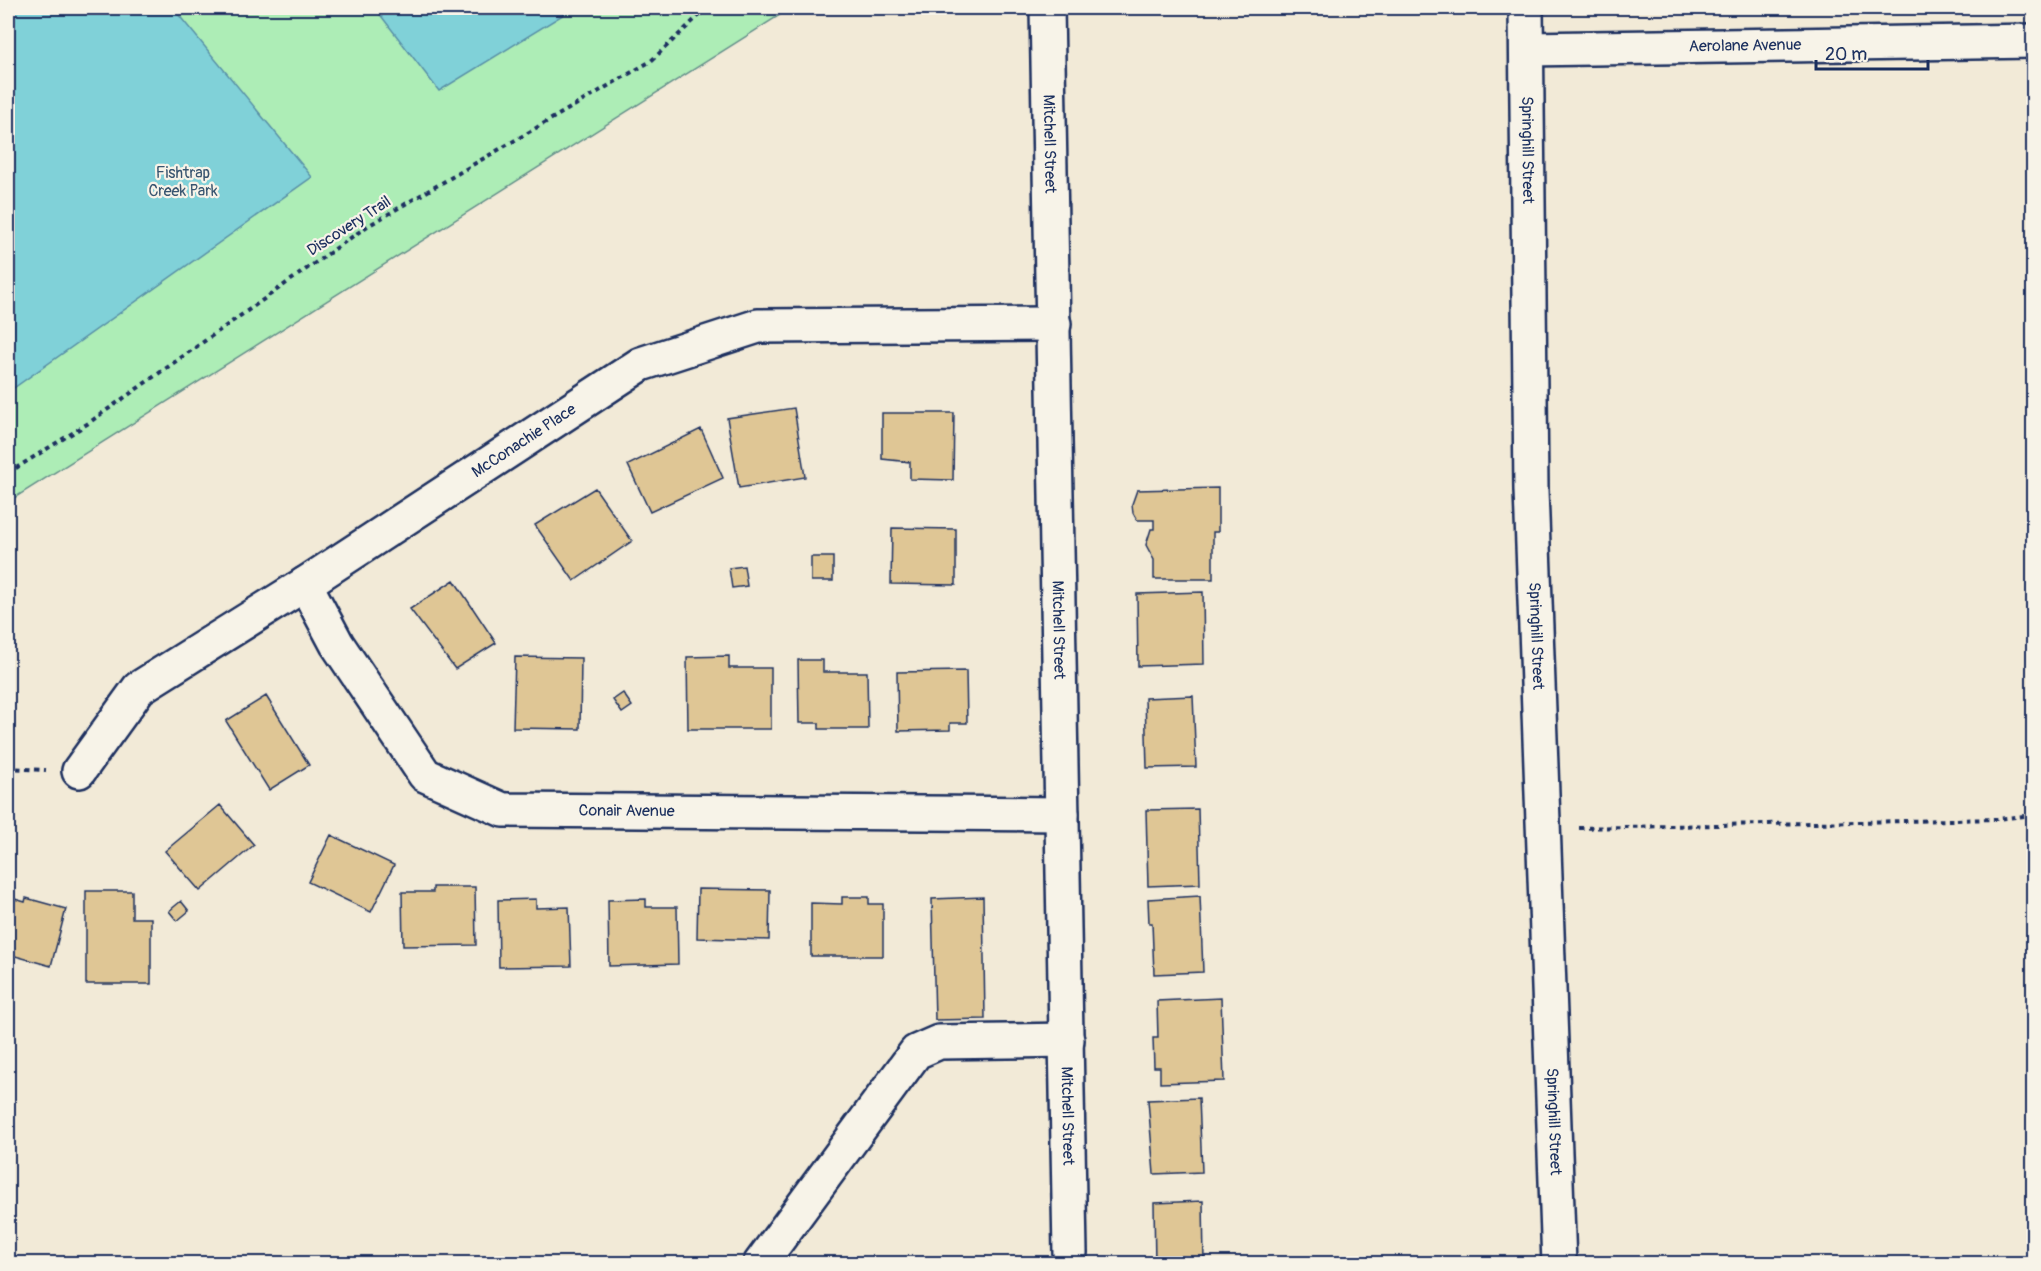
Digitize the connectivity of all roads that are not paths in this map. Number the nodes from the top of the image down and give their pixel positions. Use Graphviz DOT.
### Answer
graph roads {
  1 [pos="1047,8"];
  2 [pos="1526,8"];
  3 [pos="2034,41"];
  4 [pos="1527,49"];
  5 [pos="1054,324"];
  6 [pos="305,584"];
  7 [pos="79,771"];
  8 [pos="1062,814"];
  9 [pos="1067,1040"];
  10 [pos="1070,1253"];
  11 [pos="759,1263"];
  12 [pos="1559,1263"];
  1 -- 5 [label="street, Mitchell Street"];
  2 -- 4 [label="street, Springhill Street"];
  3 -- 4 [label="street, Aerolane Avenue"];
  4 -- 12 [label="street, Springhill Street"];
  5 -- 6 [label="street, McConachie Place"];
  5 -- 8 [label="street, Mitchell Street"];
  6 -- 7 [label="street, McConachie Place"];
  6 -- 8 [label="street, Conair Avenue"];
  8 -- 9 [label="street, Mitchell Street"];
  9 -- 10 [label="street, Mitchell Street"];
  9 -- 11 [label="street"];
}
